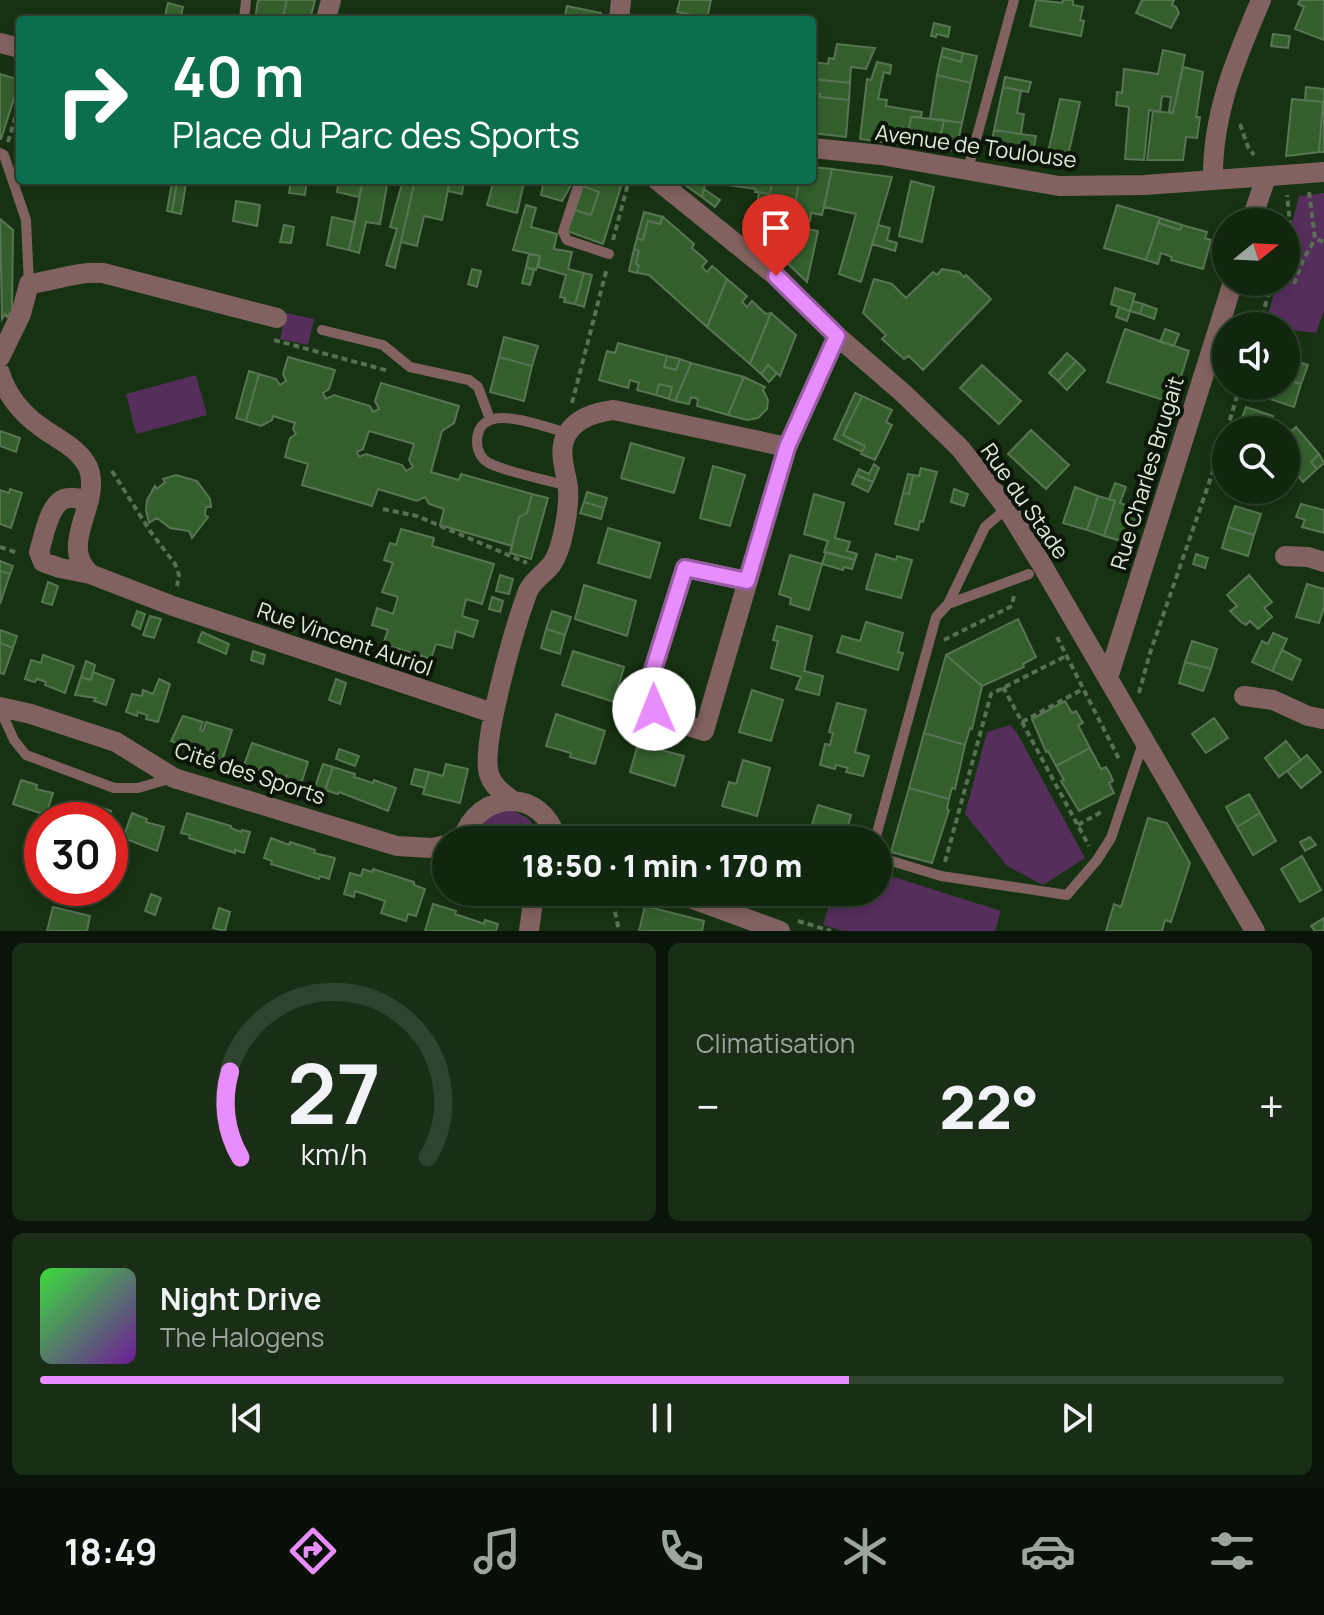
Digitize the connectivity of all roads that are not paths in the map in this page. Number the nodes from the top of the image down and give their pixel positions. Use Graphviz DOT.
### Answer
graph roads {
  1 [pos="1014,0"];
  2 [pos="1261,0"];
  3 [pos="816,148"];
  4 [pos="2,154"];
  5 [pos="968,169"];
  6 [pos="1315,173"];
  7 [pos="1273,177"];
  8 [pos="1213,179"];
  9 [pos="579,184"];
  10 [pos="662,184"];
  11 [pos="1258,208"];
  12 [pos="609,254"];
  13 [pos="29,284"];
  14 [pos="1229,296"];
  15 [pos="277,318"];
  16 [pos="322,330"];
  17 [pos="837,336"];
  18 [pos="0,357"];
  19 [pos="0,373"];
  20 [pos="490,419"];
  21 [pos="573,427"];
  22 [pos="787,447"];
  23 [pos="568,486"];
  24 [pos="89,501"];
  25 [pos="1007,508"];
  26 [pos="1285,556"];
  27 [pos="1324,562"];
  28 [pos="90,574"];
  29 [pos="1029,574"];
  30 [pos="747,581"];
  31 [pos="948,604"];
  32 [pos="1108,678"];
  33 [pos="1244,696"];
  34 [pos="0,708"];
  35 [pos="493,713"];
  36 [pos="1324,718"];
  37 [pos="1144,740"];
  38 [pos="174,778"];
  39 [pos="513,801"];
  40 [pos="469,826"];
  41 [pos="551,826"];
  42 [pos="879,826"];
  43 [pos="432,848"];
  44 [pos="892,861"];
  45 [pos="532,906"];
  46 [pos="712,906"];
  47 [pos="529,931"];
  48 [pos="780,931"];
  49 [pos="1255,931"];
  1 -- 5 [label="lane"];
  2 -- 8 [label="street"];
  3 -- 5 [label="street, Avenue de Toulouse"];
  4 -- 13 [label="lane"];
  5 -- 8 [label="street, Avenue de Toulouse"];
  6 -- 7 [label="street, Avenue de Toulouse"];
  7 -- 8 [label="street, Avenue de Toulouse"];
  7 -- 11 [label="street"];
  9 -- 12 [label="lane"];
  10 -- 17 [label="street, Rue du Stade"];
  13 -- 15 [label="street"];
  13 -- 18 [label="street"];
  14 -- 32 [label="street, Rue Charles Brugait"];
  16 -- 20 [label="lane"];
  17 -- 22 [label="street"];
  17 -- 25 [label="street, Rue du Stade"];
  19 -- 24 [label="street"];
  20 -- 21 [label="lane"];
  20 -- 23 [label="lane"];
  21 -- 22 [label="street"];
  21 -- 23 [label="street"];
  22 -- 30 [label="street"];
  23 -- 35 [label="street"];
  24 -- 28 [label="street"];
  24 -- 28 [label="street, Rue Vincent Auriol"];
  25 -- 31 [label="lane"];
  25 -- 32 [label="street, Rue du Stade"];
  26 -- 27 [label="street"];
  28 -- 35 [label="street, Rue Vincent Auriol"];
  29 -- 31 [label="lane"];
  30 -- 30 [label="street"];
  31 -- 42 [label="lane"];
  32 -- 37 [label="street, Rue du Stade"];
  33 -- 36 [label="street"];
  34 -- 38 [label="street, Cité des Sports"];
  34 -- 38 [label="lane"];
  35 -- 39 [label="street"];
  37 -- 44 [label="lane"];
  37 -- 49 [label="street, Rue du Stade"];
  38 -- 43 [label="street, Cité des Sports"];
  39 -- 40 [label="street"];
  39 -- 41 [label="street"];
  45 -- 47 [label="street"];
  46 -- 48 [label="street"];
}
